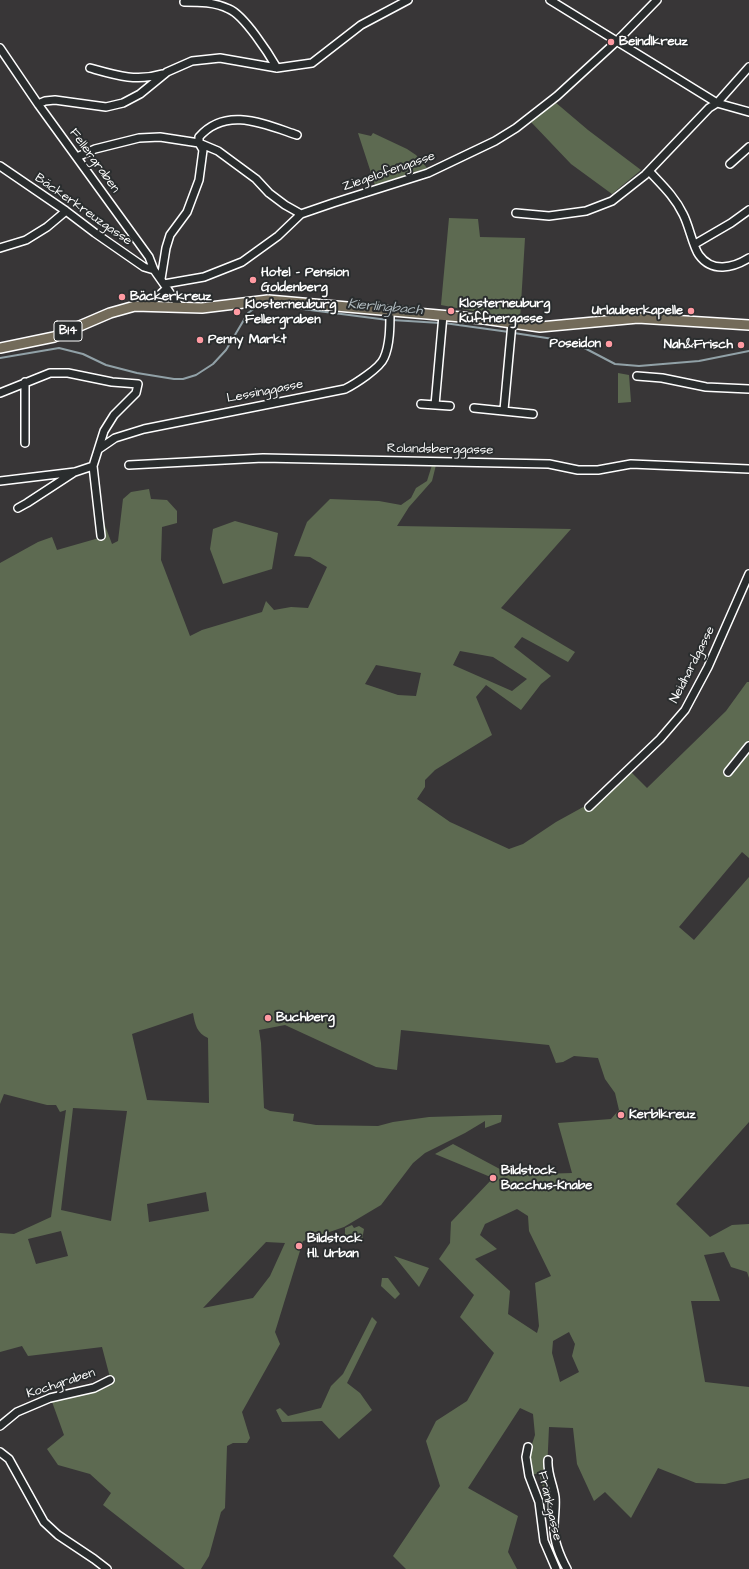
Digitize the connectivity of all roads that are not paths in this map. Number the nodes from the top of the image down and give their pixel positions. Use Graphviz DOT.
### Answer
graph roads {
  1 [pos="408,0"];
  2 [pos="550,0"];
  3 [pos="657,0"];
  4 [pos="184,2"];
  5 [pos="618,41"];
  6 [pos="0,48"];
  7 [pos="749,67"];
  8 [pos="90,68"];
  9 [pos="277,68"];
  10 [pos="167,72"];
  11 [pos="717,103"];
  12 [pos="38,104"];
  13 [pos="749,112"];
  14 [pos="297,135"];
  15 [pos="199,143"];
  16 [pos="749,147"];
  17 [pos="77,157"];
  18 [pos="730,164"];
  19 [pos="0,166"];
  20 [pos="649,171"];
  21 [pos="749,210"];
  22 [pos="66,211"];
  23 [pos="516,213"];
  24 [pos="301,214"];
  25 [pos="695,244"];
  26 [pos="0,248"];
  27 [pos="749,258"];
  28 [pos="154,270"];
  29 [pos="164,284"];
  30 [pos="148,306"];
  31 [pos="180,307"];
  32 [pos="390,317"];
  33 [pos="443,320"];
  34 [pos="748,324"];
  35 [pos="512,325"];
  36 [pos="0,348"];
  37 [pos="637,376"];
  38 [pos="24,382"];
  39 [pos="749,389"];
  40 [pos="0,393"];
  41 [pos="421,404"];
  42 [pos="435,405"];
  43 [pos="450,406"];
  44 [pos="474,408"];
  45 [pos="504,410"];
  46 [pos="533,414"];
  47 [pos="25,443"];
  48 [pos="99,449"];
  49 [pos="129,465"];
  50 [pos="93,466"];
  51 [pos="749,469"];
  52 [pos="75,472"];
  53 [pos="0,481"];
  54 [pos="18,508"];
  55 [pos="101,536"];
  56 [pos="749,574"];
  57 [pos="749,746"];
  58 [pos="728,772"];
  59 [pos="589,807"];
  60 [pos="110,1380"];
  61 [pos="0,1426"];
  62 [pos="528,1447"];
  63 [pos="0,1452"];
  64 [pos="548,1460"];
  65 [pos="107,1569"];
  66 [pos="556,1569"];
  67 [pos="567,1569"];
  1 -- 9 [label="street"];
  2 -- 5 [label="street"];
  3 -- 5 [label="street, Ziegelofengasse"];
  4 -- 9 [label="street"];
  5 -- 11 [label="street"];
  5 -- 24 [label="street, Ziegelofengasse"];
  6 -- 12 [label="street, Fellergraben"];
  7 -- 11 [label="street"];
  8 -- 10 [label="street"];
  9 -- 10 [label="street"];
  10 -- 12 [label="street"];
  11 -- 13 [label="street"];
  11 -- 20 [label="street"];
  12 -- 17 [label="street, Fellergraben"];
  14 -- 15 [label="street"];
  15 -- 17 [label="street"];
  15 -- 24 [label="street"];
  15 -- 29 [label="street"];
  16 -- 18 [label="street"];
  17 -- 28 [label="street, Fellergraben"];
  19 -- 22 [label="street, Bäckerkreuzgasse"];
  20 -- 23 [label="street"];
  20 -- 25 [label="street"];
  21 -- 25 [label="street"];
  22 -- 26 [label="street"];
  22 -- 28 [label="street, Bäckerkreuzgasse"];
  24 -- 29 [label="street, Ziegelofengasse"];
  25 -- 27 [label="street"];
  28 -- 29 [label="street, Fellergraben"];
  29 -- 30 [label="street"];
  29 -- 31 [label="street, Fellergraben"];
  30 -- 31 [label="main road, B14"];
  30 -- 36 [label="main road, B14"];
  31 -- 32 [label="main road, B14"];
  32 -- 33 [label="main road, B14"];
  32 -- 48 [label="street, Lessinggasse"];
  33 -- 35 [label="main road, B14"];
  33 -- 42 [label="street"];
  34 -- 35 [label="main road, B14"];
  35 -- 45 [label="street"];
  37 -- 39 [label="street"];
  38 -- 40 [label="street"];
  38 -- 47 [label="street"];
  38 -- 48 [label="street"];
  41 -- 42 [label="street"];
  42 -- 43 [label="street"];
  44 -- 45 [label="street"];
  45 -- 46 [label="street"];
  48 -- 50 [label="street"];
  49 -- 51 [label="street, Rolandsberggasse"];
  50 -- 52 [label="street"];
  50 -- 55 [label="street"];
  52 -- 53 [label="street"];
  52 -- 54 [label="street"];
  56 -- 59 [label="street, Neidhardgasse"];
  57 -- 58 [label="street"];
  60 -- 61 [label="street, Kochgraben"];
  62 -- 66 [label="street, Frankgasse"];
  63 -- 65 [label="street"];
  64 -- 67 [label="street"];
}
